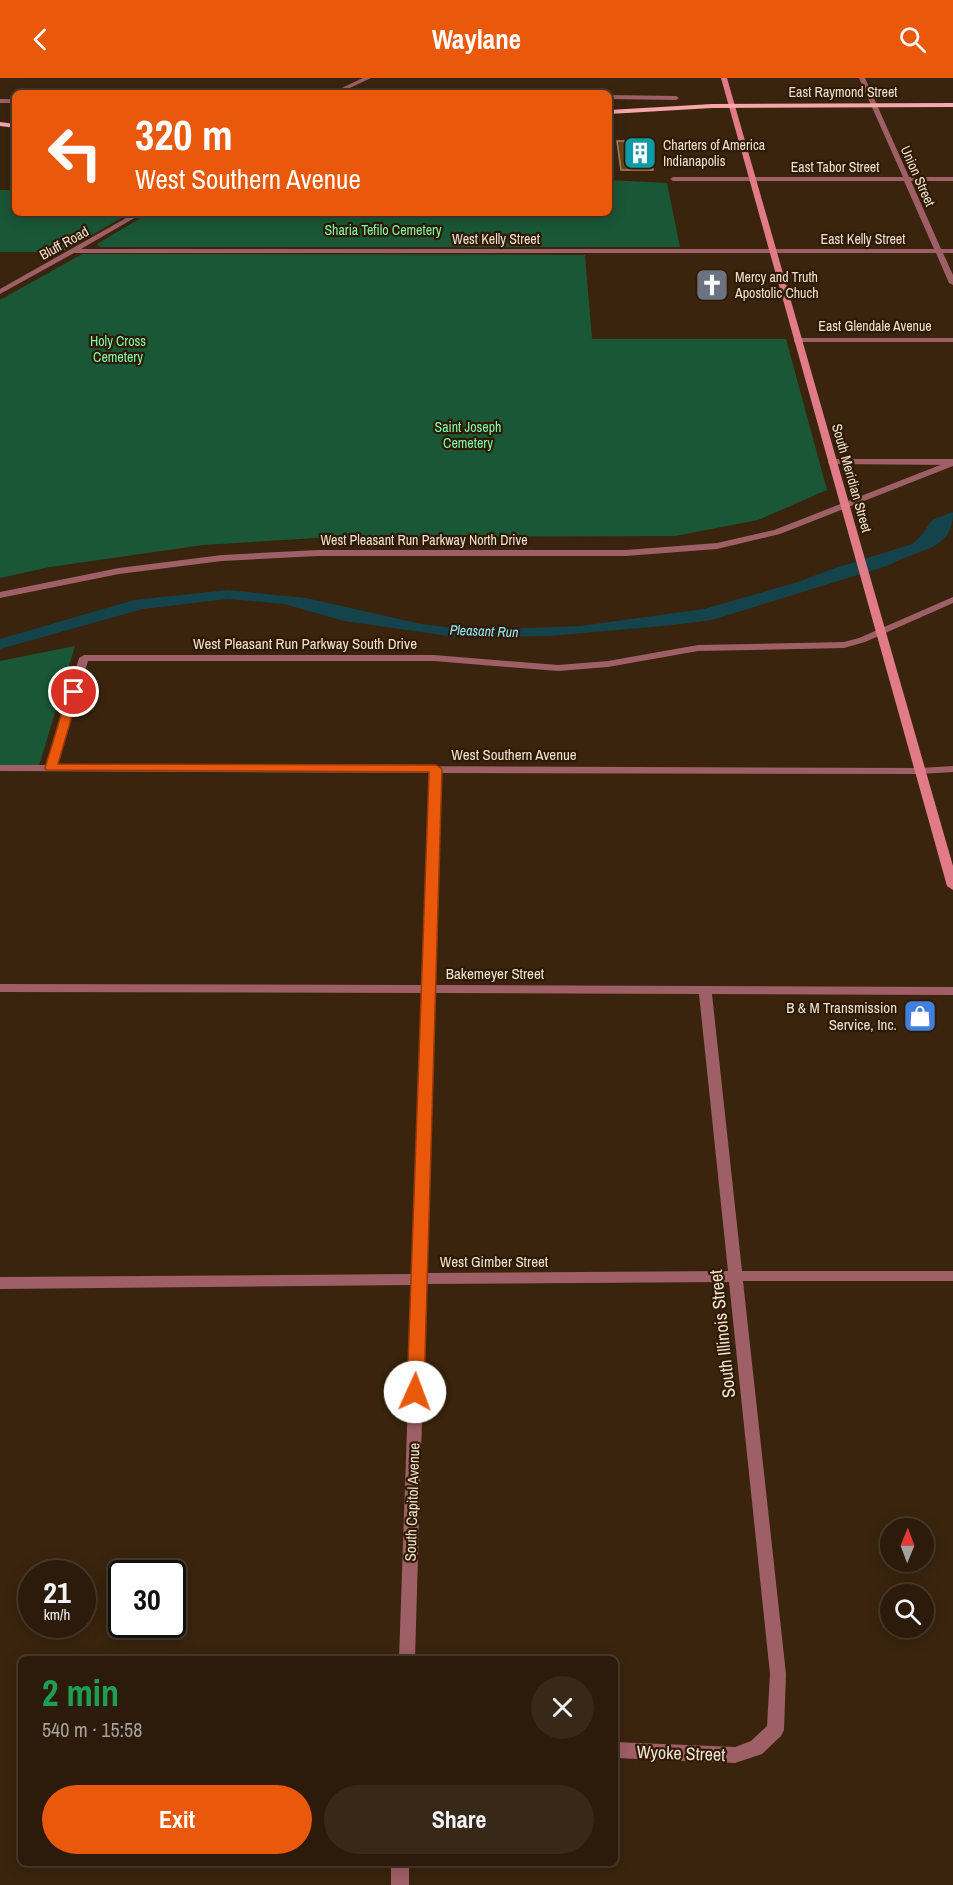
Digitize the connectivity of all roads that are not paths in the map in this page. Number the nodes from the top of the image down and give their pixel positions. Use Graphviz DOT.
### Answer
graph roads {
  1 [pos="368,78"];
  2 [pos="724,78"];
  3 [pos="862,78"];
  4 [pos="341,90"];
  5 [pos="612,97"];
  6 [pos="676,98"];
  7 [pos="953,105"];
  8 [pos="875,108"];
  9 [pos="734,109"];
  10 [pos="953,111"];
  11 [pos="612,112"];
  12 [pos="612,118"];
  13 [pos="672,179"];
  14 [pos="753,179"];
  15 [pos="907,179"];
  16 [pos="953,179"];
  17 [pos="135,216"];
  18 [pos="75,251"];
  19 [pos="773,251"];
  20 [pos="939,251"];
  21 [pos="953,251"];
  22 [pos="953,283"];
  23 [pos="0,292"];
  24 [pos="797,340"];
  25 [pos="953,340"];
  26 [pos="832,462"];
  27 [pos="953,463"];
  28 [pos="846,507"];
  29 [pos="0,595"];
  30 [pos="953,600"];
  31 [pos="881,632"];
  32 [pos="0,768"];
  33 [pos="51,768"];
  34 [pos="436,769"];
  35 [pos="953,769"];
  36 [pos="920,771"];
  37 [pos="953,886"];
  38 [pos="0,988"];
  39 [pos="428,990"];
  40 [pos="705,990"];
  41 [pos="953,991"];
  42 [pos="735,1276"];
  43 [pos="953,1276"];
  44 [pos="419,1278"];
  45 [pos="0,1283"];
  46 [pos="407,1656"];
  47 [pos="775,1730"];
  48 [pos="618,1750"];
  49 [pos="400,1866"];
  50 [pos="400,1885"];
  1 -- 4 [label="street"];
  2 -- 9 [label="main road, South Meridian Street"];
  3 -- 8 [label="street, Union Street"];
  5 -- 6 [label="street"];
  7 -- 8 [label="main road, East Raymond Street"];
  8 -- 9 [label="main road, East Raymond Street"];
  8 -- 10 [label="main road, East Raymond Street"];
  8 -- 15 [label="street, Union Street"];
  9 -- 11 [label="main road"];
  9 -- 12 [label="main road"];
  9 -- 14 [label="main road, South Meridian Street"];
  13 -- 14 [label="street, East Tabor Street"];
  14 -- 15 [label="street, East Tabor Street"];
  14 -- 19 [label="main road, South Meridian Street"];
  15 -- 16 [label="street, East Tabor Street"];
  15 -- 20 [label="street, Union Street"];
  17 -- 18 [label="street, Bluff Road"];
  18 -- 19 [label="street, West Kelly Street"];
  18 -- 23 [label="street, Bluff Road"];
  19 -- 20 [label="street, East Kelly Street"];
  19 -- 24 [label="main road, South Meridian Street"];
  20 -- 21 [label="street, East Kelly Street"];
  20 -- 22 [label="street, Union Street"];
  24 -- 25 [label="street, East Glendale Avenue"];
  24 -- 26 [label="main road, South Meridian Street"];
  26 -- 27 [label="street"];
  26 -- 28 [label="main road, South Meridian Street"];
  27 -- 28 [label="street, West Pleasant Run Parkway North Drive"];
  28 -- 29 [label="street, West Pleasant Run Parkway North Drive"];
  28 -- 31 [label="main road, South Meridian Street"];
  30 -- 31 [label="street, West Pleasant Run Parkway South Drive"];
  31 -- 33 [label="street, West Pleasant Run Parkway South Drive"];
  31 -- 36 [label="main road, South Meridian Street"];
  32 -- 33 [label="street, West Southern Avenue"];
  33 -- 34 [label="street, West Southern Avenue"];
  34 -- 36 [label="street, West Southern Avenue"];
  34 -- 39 [label="street, South Capitol Avenue"];
  35 -- 36 [label="street, West Southern Avenue"];
  36 -- 37 [label="main road, South Meridian Street"];
  38 -- 39 [label="street, Bakemeyer Street"];
  39 -- 40 [label="street, Bakemeyer Street"];
  39 -- 44 [label="street, South Capitol Avenue"];
  40 -- 41 [label="street, Bakemeyer Street"];
  40 -- 42 [label="street, South Illinois Street"];
  42 -- 43 [label="street, West Gimber Street"];
  42 -- 44 [label="street, West Gimber Street"];
  42 -- 47 [label="street, South Illinois Street"];
  44 -- 45 [label="street, West Gimber Street"];
  44 -- 46 [label="street, South Capitol Avenue"];
  47 -- 48 [label="street, Wyoke Street"];
  49 -- 50 [label="street"];
}
